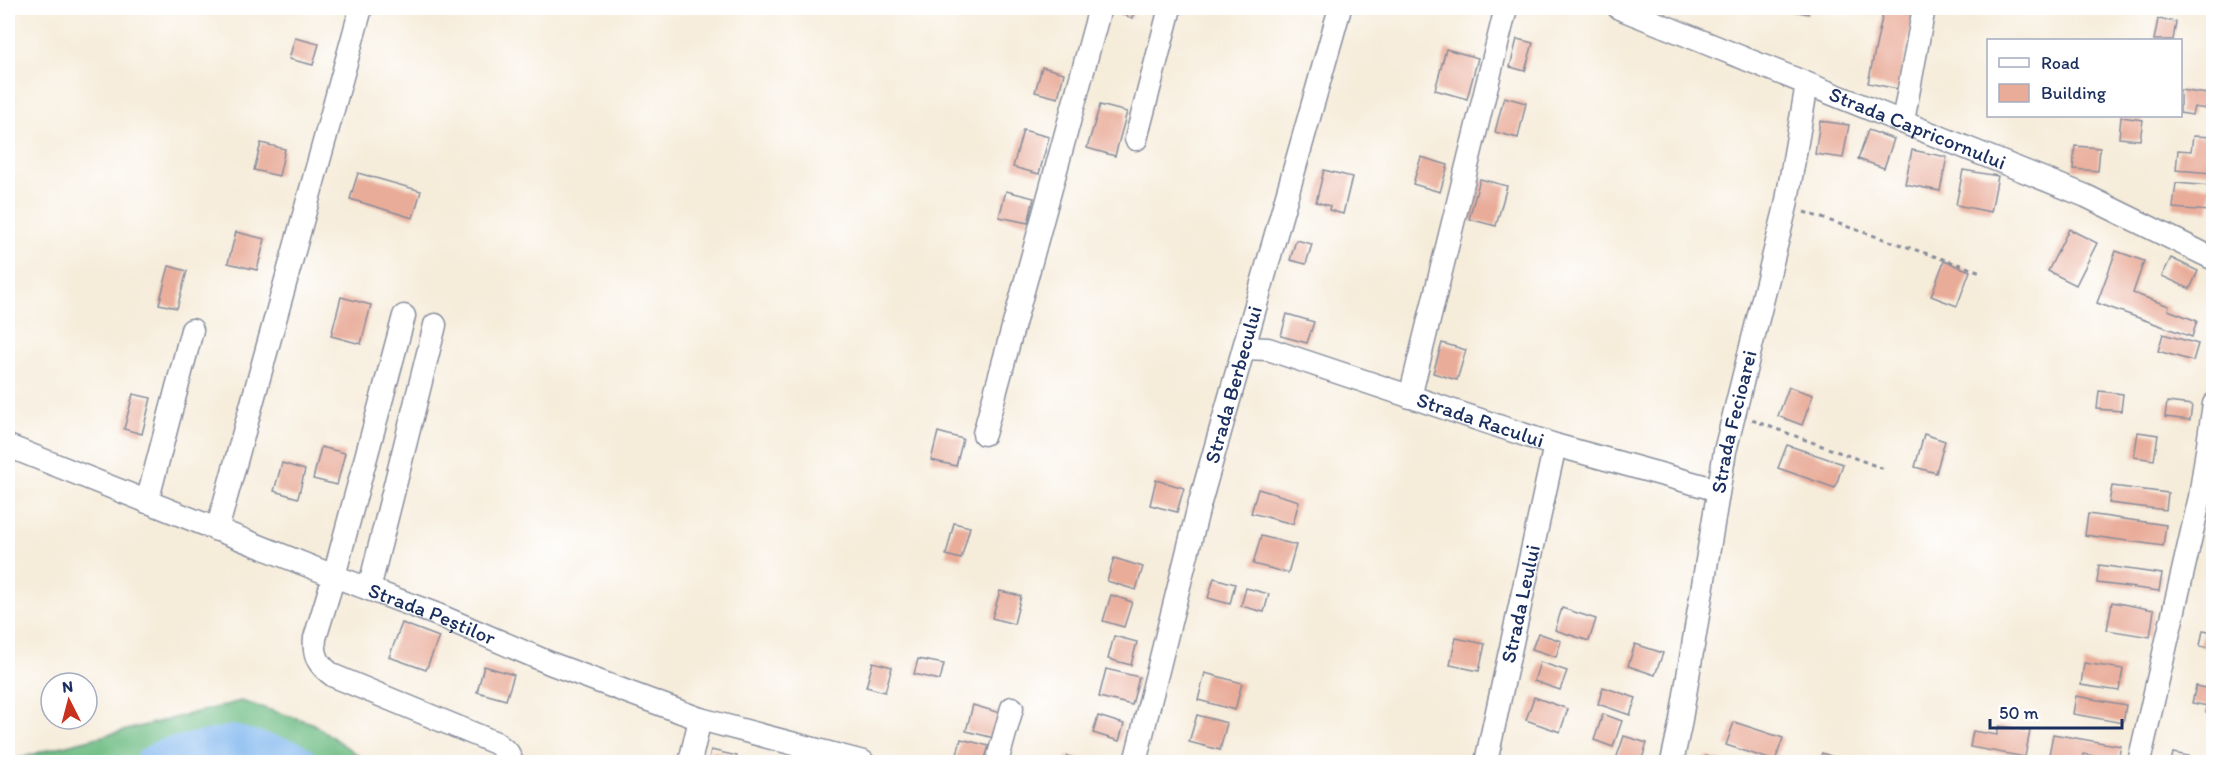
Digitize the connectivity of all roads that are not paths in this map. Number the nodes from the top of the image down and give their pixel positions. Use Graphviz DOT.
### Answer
graph roads {
  1 [pos="361,8"];
  2 [pos="1100,8"];
  3 [pos="1170,8"];
  4 [pos="1340,8"];
  5 [pos="1506,8"];
  6 [pos="1619,8"];
  7 [pos="1924,8"];
  8 [pos="1807,84"];
  9 [pos="1903,121"];
  10 [pos="1136,139"];
  11 [pos="2214,260"];
  12 [pos="404,316"];
  13 [pos="435,325"];
  14 [pos="192,330"];
  15 [pos="1244,348"];
  16 [pos="1410,397"];
  17 [pos="2214,404"];
  18 [pos="984,434"];
  19 [pos="1555,445"];
  20 [pos="8,446"];
  21 [pos="1718,490"];
  22 [pos="147,502"];
  23 [pos="217,530"];
  24 [pos="334,576"];
  25 [pos="369,589"];
  26 [pos="1012,708"];
  27 [pos="700,719"];
  28 [pos="512,762"];
  29 [pos="690,762"];
  30 [pos="863,762"];
  31 [pos="997,762"];
  32 [pos="1135,762"];
  33 [pos="1486,762"];
  34 [pos="1672,762"];
  35 [pos="2139,762"];
  1 -- 23 [label="street"];
  2 -- 18 [label="street"];
  3 -- 10 [label="street"];
  4 -- 15 [label="street, Strada Berbecului"];
  5 -- 16 [label="street"];
  6 -- 8 [label="street, Strada Capricornului"];
  7 -- 9 [label="street"];
  8 -- 9 [label="street, Strada Capricornului"];
  8 -- 21 [label="street, Strada Fecioarei"];
  9 -- 11 [label="street, Strada Capricornului"];
  12 -- 24 [label="street"];
  13 -- 25 [label="street"];
  14 -- 22 [label="street"];
  15 -- 16 [label="street, Strada Racului"];
  15 -- 32 [label="street, Strada Berbecului"];
  16 -- 19 [label="street, Strada Racului"];
  17 -- 35 [label="street"];
  19 -- 21 [label="street, Strada Racului"];
  19 -- 33 [label="street, Strada Leului"];
  20 -- 22 [label="street, Strada Peștilor"];
  21 -- 34 [label="street, Strada Fecioarei"];
  22 -- 23 [label="street, Strada Peștilor"];
  23 -- 24 [label="street, Strada Peștilor"];
  24 -- 25 [label="street, Strada Peștilor"];
  24 -- 28 [label="street"];
  25 -- 27 [label="street, Strada Peștilor"];
  26 -- 31 [label="street"];
  27 -- 29 [label="street"];
  27 -- 30 [label="street, Strada Peștilor"];
}
